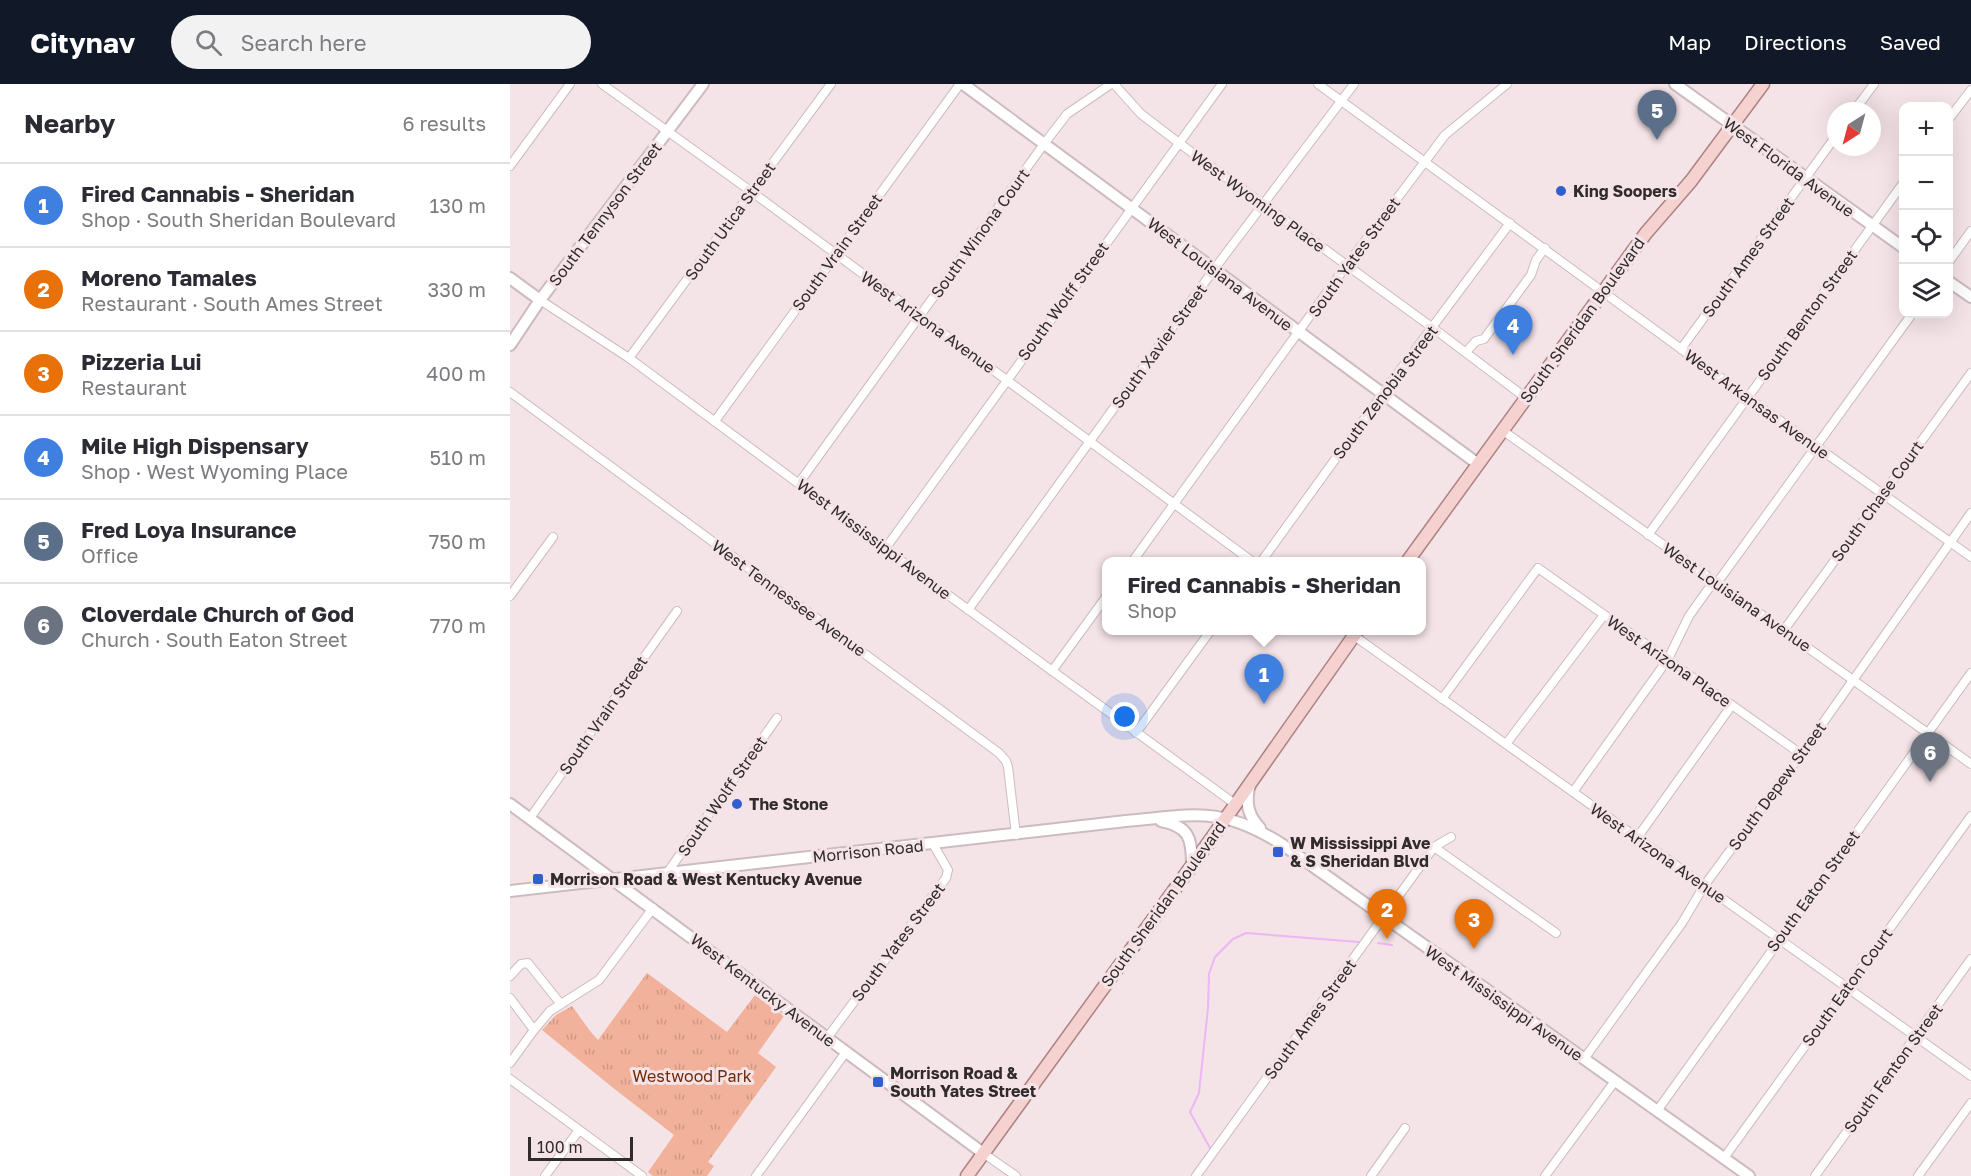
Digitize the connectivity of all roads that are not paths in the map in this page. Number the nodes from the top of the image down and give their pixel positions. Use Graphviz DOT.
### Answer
graph roads {
  1 [pos="570,84"];
  2 [pos="602,84"];
  3 [pos="703,84"];
  4 [pos="831,84"];
  5 [pos="961,84"];
  6 [pos="1112,84"];
  7 [pos="1222,84"];
  8 [pos="1318,84"];
  9 [pos="1353,84"];
  10 [pos="1507,84"];
  11 [pos="1676,84"];
  12 [pos="1763,84"];
  13 [pos="1874,84"];
  14 [pos="1971,90"];
  15 [pos="1340,100"];
  16 [pos="1861,102"];
  17 [pos="1953,113"];
  18 [pos="1732,126"];
  19 [pos="668,132"];
  20 [pos="1179,143"];
  21 [pos="1044,144"];
  22 [pos="1827,148"];
  23 [pos="1425,162"];
  24 [pos="510,166"];
  25 [pos="1805,178"];
  26 [pos="1899,189"];
  27 [pos="752,192"];
  28 [pos="1264,204"];
  29 [pos="1132,208"];
  30 [pos="1510,223"];
  31 [pos="1872,226"];
  32 [pos="1971,231"];
  33 [pos="1899,245"];
  34 [pos="1545,248"];
  35 [pos="836,254"];
  36 [pos="1953,256"];
  37 [pos="1346,266"];
  38 [pos="1215,268"];
  39 [pos="510,278"];
  40 [pos="1953,284"];
  41 [pos="1604,291"];
  42 [pos="1971,297"];
  43 [pos="540,300"];
  44 [pos="920,316"];
  45 [pos="1909,318"];
  46 [pos="1433,328"];
  47 [pos="1299,333"];
  48 [pos="510,345"];
  49 [pos="1681,349"];
  50 [pos="1466,352"];
  51 [pos="629,358"];
  52 [pos="1971,373"];
  53 [pos="1006,379"];
  54 [pos="510,392"];
  55 [pos="1383,393"];
  56 [pos="1747,397"];
  57 [pos="1526,398"];
  58 [pos="715,421"];
  59 [pos="1502,430"];
  60 [pos="1090,441"];
  61 [pos="1816,446"];
  62 [pos="1478,464"];
  63 [pos="799,483"];
  64 [pos="1882,494"];
  65 [pos="1174,504"];
  66 [pos="1971,513"];
  67 [pos="1648,535"];
  68 [pos="553,537"];
  69 [pos="1950,542"];
  70 [pos="885,549"];
  71 [pos="1135,557"];
  72 [pos="1247,557"];
  73 [pos="1264,557"];
  74 [pos="1410,557"];
  75 [pos="1971,557"];
  76 [pos="1715,582"];
  77 [pos="510,596"];
  78 [pos="1102,604"];
  79 [pos="968,610"];
  80 [pos="676,611"];
  81 [pos="1604,615"];
  82 [pos="1784,630"];
  83 [pos="1206,635"];
  84 [pos="1350,635"];
  85 [pos="1356,635"];
  86 [pos="1668,659"];
  87 [pos="1052,671"];
  88 [pos="1971,673"];
  89 [pos="1853,680"];
  90 [pos="1442,699"];
  91 [pos="1732,705"];
  92 [pos="777,718"];
  93 [pos="1136,733"];
  94 [pos="1928,734"];
  95 [pos="1506,744"];
  96 [pos="1801,754"];
  97 [pos="1971,764"];
  98 [pos="1251,781"];
  99 [pos="1573,792"];
  100 [pos="510,804"];
  101 [pos="1235,804"];
  102 [pos="1971,816"];
  103 [pos="1226,817"];
  104 [pos="530,818"];
  105 [pos="1149,819"];
  106 [pos="1264,833"];
  107 [pos="1016,835"];
  108 [pos="1451,837"];
  109 [pos="1637,838"];
  110 [pos="933,844"];
  111 [pos="1434,847"];
  112 [pos="1192,864"];
  113 [pos="667,873"];
  114 [pos="614,880"];
  115 [pos="1704,886"];
  116 [pos="510,891"];
  117 [pos="653,908"];
  118 [pos="1384,917"];
  119 [pos="1556,933"];
  120 [pos="1779,939"];
  121 [pos="1971,960"];
  122 [pos="510,976"];
  123 [pos="1847,988"];
  124 [pos="510,998"];
  125 [pos="560,1003"];
  126 [pos="534,1030"];
  127 [pos="1915,1036"];
  128 [pos="828,1038"];
  129 [pos="846,1052"];
  130 [pos="1584,1059"];
  131 [pos="510,1063"];
  132 [pos="1971,1076"];
  133 [pos="510,1079"];
  134 [pos="1615,1081"];
  135 [pos="1971,1103"];
  136 [pos="1656,1111"];
  137 [pos="1404,1128"];
  138 [pos="579,1130"];
  139 [pos="983,1153"];
  140 [pos="1724,1158"];
  141 [pos="545,1176"];
  142 [pos="642,1176"];
  143 [pos="756,1176"];
  144 [pos="966,1176"];
  145 [pos="1016,1176"];
  146 [pos="1196,1176"];
  147 [pos="1371,1176"];
  148 [pos="1545,1176"];
  149 [pos="1749,1176"];
  150 [pos="1815,1176"];
  151 [pos="1918,1176"];
  1 -- 24 [label="street"];
  2 -- 19 [label="street, West Arizona Avenue"];
  3 -- 19 [label="street, South Tennyson Street"];
  4 -- 27 [label="street, South Utica Street"];
  5 -- 21 [label="street, West Louisiana Avenue"];
  5 -- 35 [label="street, South Vrain Street"];
  6 -- 20 [label="street, West Wyoming Place"];
  6 -- 21 [label="street, South Winona Court"];
  7 -- 20 [label="street, South Wolff Street"];
  8 -- 15 [label="street, West Arkansas Avenue"];
  9 -- 15 [label="street, South Xavier Street"];
  10 -- 23 [label="street, South Yates Street"];
  11 -- 18 [label="street, West Florida Avenue"];
  12 -- 18 [label="main road, South Sheridan Boulevard"];
  13 -- 16 [label="street"];
  14 -- 17 [label="street"];
  15 -- 23 [label="street, West Arkansas Avenue"];
  15 -- 28 [label="street, South Xavier Street"];
  18 -- 25 [label="street, West Florida Avenue"];
  18 -- 41 [label="main road, South Sheridan Boulevard"];
  19 -- 27 [label="street, West Arizona Avenue"];
  19 -- 43 [label="street, South Tennyson Street"];
  20 -- 28 [label="street, West Wyoming Place"];
  20 -- 29 [label="street, South Wolff Street"];
  21 -- 29 [label="street, West Louisiana Avenue"];
  21 -- 44 [label="street, South Winona Court"];
  22 -- 25 [label="street, South Ames Street"];
  23 -- 30 [label="street, West Arkansas Avenue"];
  23 -- 37 [label="street, South Yates Street"];
  25 -- 31 [label="street, West Florida Avenue"];
  25 -- 49 [label="street, South Ames Street"];
  26 -- 31 [label="street, South Benton Street"];
  27 -- 35 [label="street, West Arizona Avenue"];
  27 -- 51 [label="street, South Utica Street"];
  28 -- 37 [label="street, West Wyoming Place"];
  28 -- 38 [label="street, South Xavier Street"];
  29 -- 38 [label="street, West Louisiana Avenue"];
  29 -- 53 [label="street, South Wolff Street"];
  30 -- 34 [label="street, West Arkansas Avenue"];
  30 -- 46 [label="street, South Zenobia Street"];
  31 -- 33 [label="street, West Florida Avenue"];
  31 -- 56 [label="street, South Benton Street"];
  32 -- 36 [label="street"];
  34 -- 41 [label="street, West Arkansas Avenue"];
  34 -- 50 [label="street"];
  35 -- 44 [label="street, West Arizona Avenue"];
  35 -- 58 [label="street, South Vrain Street"];
  37 -- 46 [label="street, West Wyoming Place"];
  37 -- 47 [label="street, South Yates Street"];
  38 -- 47 [label="street, West Louisiana Avenue"];
  38 -- 60 [label="street, South Xavier Street"];
  39 -- 43 [label="street, West Mississippi Avenue"];
  40 -- 42 [label="street"];
  41 -- 49 [label="street, West Arkansas Avenue"];
  41 -- 57 [label="main road, South Sheridan Boulevard"];
  43 -- 48 [label="street, South Tennyson Street"];
  43 -- 51 [label="street, West Mississippi Avenue"];
  44 -- 53 [label="street, West Arizona Avenue"];
  44 -- 63 [label="street, South Winona Court"];
  45 -- 61 [label="street"];
  46 -- 50 [label="street, West Wyoming Place"];
  46 -- 55 [label="street, South Zenobia Street"];
  47 -- 55 [label="street, West Louisiana Avenue"];
  47 -- 65 [label="street, South Yates Street"];
  49 -- 56 [label="street, West Arkansas Avenue"];
  50 -- 57 [label="street, West Wyoming Place"];
  51 -- 58 [label="street, West Mississippi Avenue"];
  52 -- 64 [label="street, South Chase Court"];
  53 -- 60 [label="street, West Arizona Avenue"];
  53 -- 70 [label="street, South Wolff Street"];
  54 -- 107 [label="street, West Tennessee Avenue"];
  55 -- 62 [label="street, West Louisiana Avenue"];
  55 -- 73 [label="street, South Zenobia Street"];
  56 -- 61 [label="street, West Arkansas Avenue"];
  56 -- 67 [label="street, South Benton Street"];
  57 -- 59 [label="main road, South Sheridan Boulevard"];
  58 -- 63 [label="street, West Mississippi Avenue"];
  59 -- 62 [label="main road, South Sheridan Boulevard"];
  59 -- 67 [label="street, West Louisiana Avenue"];
  60 -- 65 [label="street, West Arizona Avenue"];
  60 -- 79 [label="street, South Xavier Street"];
  61 -- 64 [label="street, West Arkansas Avenue"];
  61 -- 76 [label="street"];
  62 -- 74 [label="main road, South Sheridan Boulevard"];
  63 -- 70 [label="street, West Mississippi Avenue"];
  64 -- 69 [label="street, West Arkansas Avenue"];
  64 -- 82 [label="street, South Chase Court"];
  65 -- 71 [label="street, South Yates Street"];
  65 -- 72 [label="street, West Arizona Avenue"];
  66 -- 69 [label="street, South Depew Street"];
  67 -- 76 [label="street, West Louisiana Avenue"];
  68 -- 77 [label="street"];
  69 -- 75 [label="street, West Arkansas Avenue"];
  69 -- 89 [label="street, South Depew Street"];
  70 -- 79 [label="street, West Mississippi Avenue"];
  76 -- 82 [label="street, West Louisiana Avenue"];
  76 -- 86 [label="street"];
  78 -- 87 [label="street"];
  79 -- 87 [label="street, West Mississippi Avenue"];
  80 -- 104 [label="street, South Vrain Street"];
  81 -- 86 [label="street, West Arizona Place"];
  81 -- 90 [label="street, West Arizona Place"];
  81 -- 95 [label="street"];
  82 -- 89 [label="street, West Louisiana Avenue"];
  83 -- 93 [label="street"];
  84 -- 98 [label="main road, South Sheridan Boulevard"];
  85 -- 90 [label="street, West Arizona Avenue"];
  86 -- 91 [label="street, West Arizona Place"];
  86 -- 99 [label="street"];
  87 -- 93 [label="street, West Mississippi Avenue"];
  88 -- 94 [label="street, South Eaton Street"];
  89 -- 94 [label="street, West Louisiana Avenue"];
  89 -- 96 [label="street, South Depew Street"];
  90 -- 95 [label="street, West Arizona Avenue"];
  91 -- 96 [label="street, West Arizona Place"];
  91 -- 109 [label="street"];
  92 -- 113 [label="street, South Wolff Street"];
  93 -- 101 [label="street, West Mississippi Avenue"];
  94 -- 97 [label="street, West Louisiana Avenue"];
  94 -- 120 [label="street, South Eaton Street"];
  95 -- 99 [label="street, West Arizona Avenue"];
  96 -- 115 [label="street, South Depew Street"];
  98 -- 101 [label="main road, South Sheridan Boulevard"];
  98 -- 106 [label="street"];
  99 -- 109 [label="street, West Arizona Avenue"];
  100 -- 104 [label="street, West Kentucky Avenue"];
  101 -- 103 [label="main road, South Sheridan Boulevard"];
  102 -- 123 [label="street, South Eaton Court"];
  103 -- 105 [label="street, Morrison Road"];
  103 -- 106 [label="street, West Mississippi Avenue"];
  103 -- 112 [label="main road, South Sheridan Boulevard"];
  104 -- 114 [label="street, West Kentucky Avenue"];
  105 -- 107 [label="street, Morrison Road"];
  105 -- 112 [label="street"];
  106 -- 118 [label="street, West Mississippi Avenue"];
  107 -- 110 [label="street, Morrison Road"];
  108 -- 111 [label="street, South Ames Street"];
  109 -- 115 [label="street, West Arizona Avenue"];
  110 -- 113 [label="street, Morrison Road"];
  110 -- 128 [label="street, South Yates Street"];
  111 -- 118 [label="street, South Ames Street"];
  111 -- 119 [label="street"];
  112 -- 139 [label="main road, South Sheridan Boulevard"];
  113 -- 114 [label="street, Morrison Road"];
  114 -- 116 [label="street, Morrison Road"];
  114 -- 117 [label="street, West Kentucky Avenue"];
  115 -- 120 [label="street, West Arizona Avenue"];
  115 -- 130 [label="street, South Depew Street"];
  117 -- 125 [label="street"];
  117 -- 128 [label="street, West Kentucky Avenue"];
  118 -- 130 [label="street, West Mississippi Avenue"];
  118 -- 146 [label="street, South Ames Street"];
  120 -- 123 [label="street, West Arizona Avenue"];
  120 -- 136 [label="street, South Eaton Street"];
  121 -- 127 [label="street, South Fenton Street"];
  122 -- 125 [label="street"];
  123 -- 127 [label="street, West Arizona Avenue"];
  123 -- 140 [label="street, South Eaton Court"];
  124 -- 126 [label="street"];
  125 -- 126 [label="street"];
  126 -- 131 [label="street"];
  127 -- 132 [label="street, West Arizona Avenue"];
  127 -- 150 [label="street, South Fenton Street"];
  128 -- 129 [label="street, West Kentucky Avenue"];
  129 -- 139 [label="street, West Kentucky Avenue"];
  129 -- 143 [label="street"];
  130 -- 134 [label="street, West Mississippi Avenue"];
  133 -- 138 [label="street"];
  134 -- 136 [label="street, West Mississippi Avenue"];
  134 -- 148 [label="street"];
  135 -- 151 [label="street"];
  136 -- 140 [label="street, West Mississippi Avenue"];
  137 -- 147 [label="street"];
  138 -- 141 [label="street"];
  138 -- 142 [label="street"];
  139 -- 144 [label="main road, South Sheridan Boulevard"];
  139 -- 145 [label="street, West Kentucky Avenue"];
  140 -- 149 [label="street, West Mississippi Avenue"];
}
